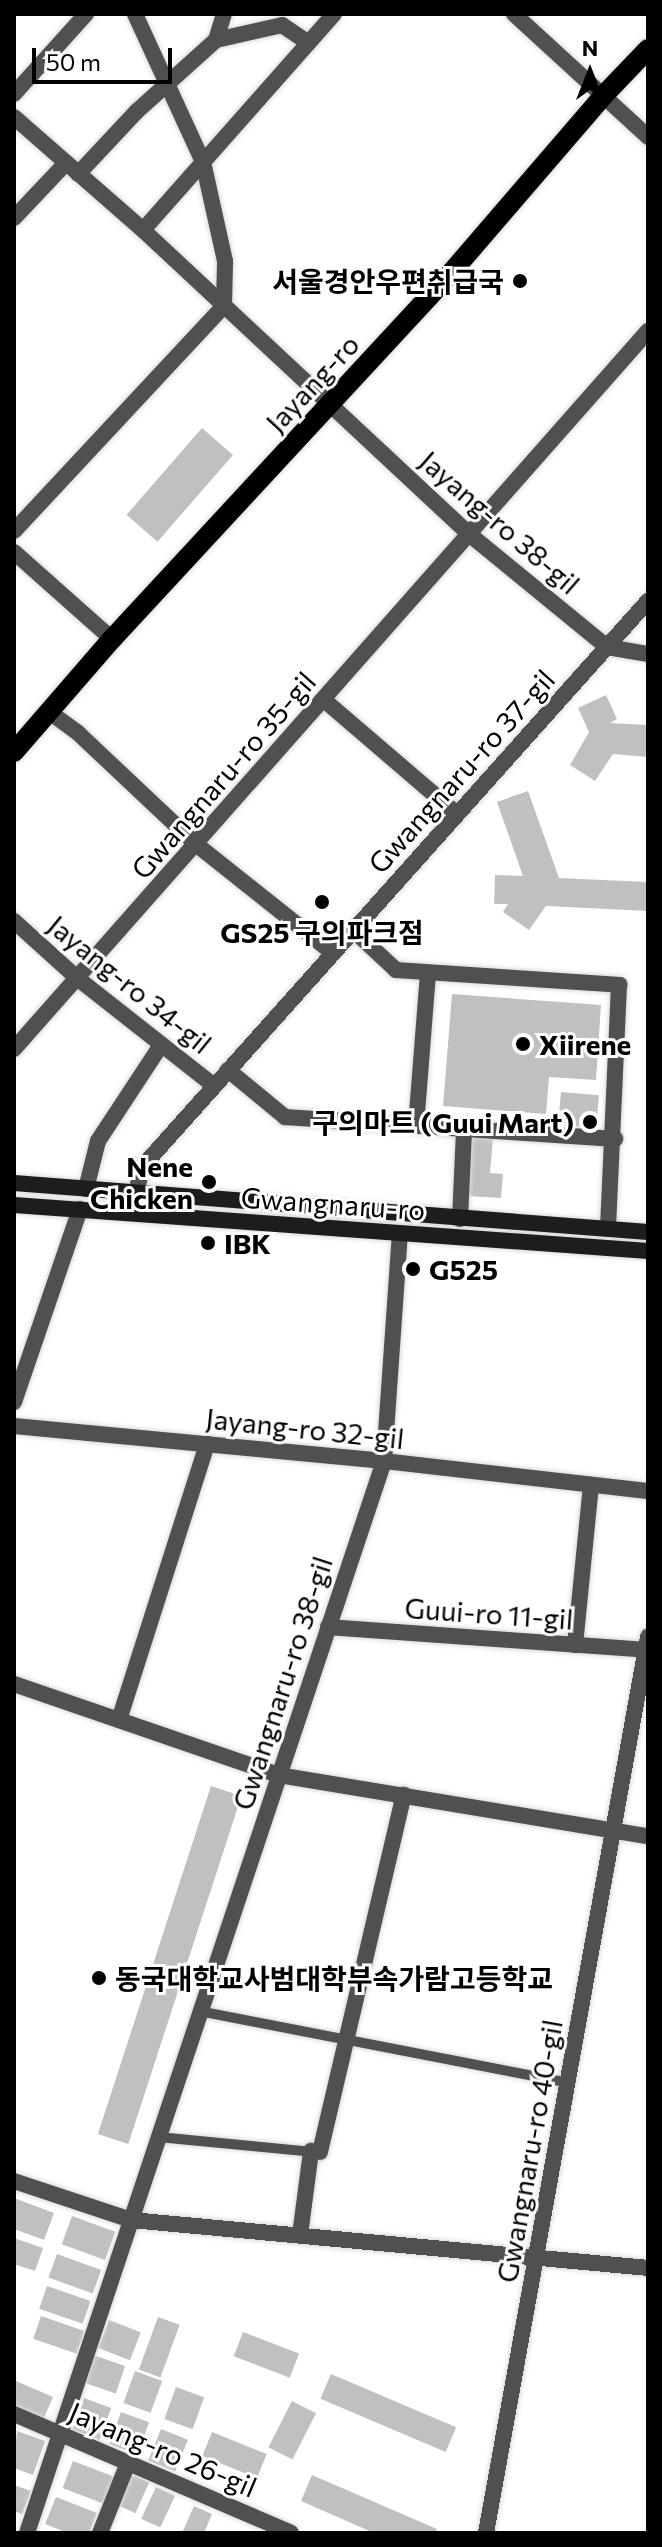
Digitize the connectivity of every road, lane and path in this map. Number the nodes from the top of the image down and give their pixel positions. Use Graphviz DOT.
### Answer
graph roads {
  1 [pos="86,14"];
  2 [pos="135,14"];
  3 [pos="224,14"];
  4 [pos="334,14"];
  5 [pos="514,14"];
  6 [pos="287,19"];
  7 [pos="216,40"];
  8 [pos="309,43"];
  9 [pos="648,49"];
  10 [pos="167,84"];
  11 [pos="14,94"];
  12 [pos="603,96"];
  13 [pos="14,117"];
  14 [pos="648,137"];
  15 [pos="203,162"];
  16 [pos="72,168"];
  17 [pos="14,218"];
  18 [pos="143,230"];
  19 [pos="224,306"];
  20 [pos="648,331"];
  21 [pos="330,406"];
  22 [pos="14,531"];
  23 [pos="469,534"];
  24 [pos="14,552"];
  25 [pos="648,601"];
  26 [pos="112,639"];
  27 [pos="607,647"];
  28 [pos="648,654"];
  29 [pos="324,700"];
  30 [pos="48,711"];
  31 [pos="14,752"];
  32 [pos="457,814"];
  33 [pos="197,845"];
  34 [pos="16,926"];
  35 [pos="353,930"];
  36 [pos="333,953"];
  37 [pos="428,974"];
  38 [pos="77,978"];
  39 [pos="161,1045"];
  40 [pos="14,1049"];
  41 [pos="228,1070"];
  42 [pos="214,1086"];
  43 [pos="416,1126"];
  44 [pos="464,1130"];
  45 [pos="615,1139"];
  46 [pos="14,1183"];
  47 [pos="86,1189"];
  48 [pos="136,1192"];
  49 [pos="14,1205"];
  50 [pos="80,1209"];
  51 [pos="460,1219"];
  52 [pos="608,1229"];
  53 [pos="648,1232"];
  54 [pos="400,1235"];
  55 [pos="648,1251"];
  56 [pos="14,1402"];
  57 [pos="14,1426"];
  58 [pos="207,1444"];
  59 [pos="384,1461"];
  60 [pos="591,1485"];
  61 [pos="648,1491"];
  62 [pos="328,1627"];
  63 [pos="647,1643"];
  64 [pos="575,1645"];
  65 [pos="645,1674"];
  66 [pos="14,1684"];
  67 [pos="119,1720"];
  68 [pos="278,1775"];
  69 [pos="404,1795"];
  70 [pos="613,1830"];
  71 [pos="648,1836"];
  72 [pos="199,2011"];
  73 [pos="346,2040"];
  74 [pos="568,2083"];
  75 [pos="158,2137"];
  76 [pos="316,2152"];
  77 [pos="14,2181"];
  78 [pos="131,2220"];
  79 [pos="300,2235"];
  80 [pos="536,2257"];
  81 [pos="648,2268"];
  82 [pos="14,2414"];
  83 [pos="60,2433"];
  84 [pos="128,2463"];
  85 [pos="24,2525"];
  86 [pos="256,2526"];
  87 [pos="100,2533"];
  88 [pos="291,2533"];
  89 [pos="486,2533"];
  1 -- 11 [label="street"];
  2 -- 10 [label="street"];
  3 -- 7 [label="street"];
  4 -- 8 [label="street"];
  5 -- 12 [label="street"];
  6 -- 7 [label="street"];
  6 -- 8 [label="street"];
  7 -- 10 [label="street"];
  8 -- 15 [label="street"];
  9 -- 12 [label="main road, Jayang-ro"];
  10 -- 15 [label="street"];
  10 -- 16 [label="street"];
  12 -- 14 [label="street"];
  12 -- 21 [label="main road, Jayang-ro"];
  13 -- 16 [label="street, Jayang-ro 38-gil"];
  15 -- 18 [label="street"];
  15 -- 19 [label="street"];
  16 -- 17 [label="street"];
  16 -- 18 [label="street, Jayang-ro 38-gil"];
  18 -- 19 [label="street, Jayang-ro 38-gil"];
  19 -- 21 [label="street, Jayang-ro 38-gil"];
  19 -- 22 [label="street"];
  20 -- 23 [label="street, Gwangnaru-ro 35-gil"];
  21 -- 23 [label="street, Jayang-ro 38-gil"];
  21 -- 26 [label="main road, Jayang-ro"];
  23 -- 27 [label="street, Jayang-ro 38-gil"];
  23 -- 29 [label="street, Gwangnaru-ro 35-gil"];
  24 -- 26 [label="street"];
  25 -- 27 [label="street, Gwangnaru-ro 37-gil"];
  26 -- 30 [label="main road, Jayang-ro"];
  27 -- 28 [label="street, Jayang-ro 38-gil"];
  27 -- 32 [label="street, Gwangnaru-ro 37-gil"];
  29 -- 32 [label="street"];
  29 -- 33 [label="street, Gwangnaru-ro 35-gil"];
  30 -- 31 [label="main road, Jayang-ro"];
  30 -- 33 [label="street"];
  32 -- 35 [label="street, Gwangnaru-ro 37-gil"];
  33 -- 36 [label="street"];
  33 -- 38 [label="street, Gwangnaru-ro 35-gil"];
  34 -- 38 [label="street, Jayang-ro 34-gil"];
  35 -- 36 [label="street, Gwangnaru-ro 37-gil"];
  35 -- 37 [label="street"];
  36 -- 41 [label="street, Gwangnaru-ro 37-gil"];
  37 -- 43 [label="street"];
  37 -- 45 [label="street"];
  38 -- 39 [label="street, Jayang-ro 34-gil"];
  38 -- 40 [label="street, Gwangnaru-ro 35-gil"];
  39 -- 42 [label="street, Jayang-ro 34-gil"];
  39 -- 47 [label="street"];
  41 -- 42 [label="street, Gwangnaru-ro 37-gil"];
  41 -- 43 [label="street"];
  42 -- 48 [label="street, Gwangnaru-ro 37-gil"];
  43 -- 44 [label="street"];
  44 -- 45 [label="street"];
  44 -- 51 [label="street, Gwangnaru-ro"];
  45 -- 52 [label="street"];
  46 -- 47 [label="main road, Gwangnaru-ro"];
  47 -- 48 [label="main road, Gwangnaru-ro"];
  48 -- 51 [label="main road, Gwangnaru-ro"];
  49 -- 50 [label="main road, Gwangnaru-ro"];
  50 -- 54 [label="main road, Gwangnaru-ro"];
  50 -- 56 [label="street"];
  51 -- 52 [label="main road, Gwangnaru-ro"];
  52 -- 53 [label="main road, Gwangnaru-ro"];
  54 -- 55 [label="main road, Gwangnaru-ro"];
  54 -- 59 [label="street, Gwangnaru-ro 38-gil"];
  57 -- 58 [label="street, Jayang-ro 32-gil"];
  58 -- 59 [label="street, Jayang-ro 32-gil"];
  58 -- 67 [label="street"];
  59 -- 60 [label="street, Jayang-ro 32-gil"];
  59 -- 62 [label="street, Gwangnaru-ro 38-gil"];
  60 -- 61 [label="street, Jayang-ro 32-gil"];
  60 -- 64 [label="street"];
  62 -- 64 [label="street, Guui-ro 11-gil"];
  62 -- 68 [label="street, Gwangnaru-ro 38-gil"];
  63 -- 64 [label="street, Guui-ro 11-gil"];
  63 -- 65 [label="street, Gwangnaru-ro 40-gil"];
  65 -- 70 [label="street, Gwangnaru-ro 40-gil"];
  66 -- 67 [label="street"];
  67 -- 68 [label="street"];
  68 -- 69 [label="street"];
  68 -- 72 [label="street, Gwangnaru-ro 38-gil"];
  69 -- 70 [label="street"];
  69 -- 73 [label="street"];
  70 -- 71 [label="street"];
  70 -- 74 [label="street, Gwangnaru-ro 40-gil"];
  72 -- 73 [label="lane"];
  72 -- 75 [label="street, Gwangnaru-ro 38-gil"];
  73 -- 74 [label="lane"];
  73 -- 76 [label="street"];
  74 -- 80 [label="street, Gwangnaru-ro 40-gil"];
  75 -- 76 [label="lane"];
  75 -- 78 [label="street, Gwangnaru-ro 38-gil"];
  76 -- 79 [label="street"];
  77 -- 78 [label="street"];
  78 -- 79 [label="street"];
  78 -- 83 [label="street, Gwangnaru-ro 38-gil"];
  79 -- 80 [label="street"];
  80 -- 81 [label="street"];
  80 -- 89 [label="street, Gwangnaru-ro 40-gil"];
  82 -- 83 [label="street, Jayang-ro 26-gil"];
  83 -- 84 [label="street, Jayang-ro 26-gil"];
  83 -- 85 [label="street, Gwangnaru-ro 38-gil"];
  84 -- 86 [label="street, Jayang-ro 26-gil"];
  84 -- 87 [label="street"];
  86 -- 88 [label="street, Jayang-ro 26-gil"];
}
